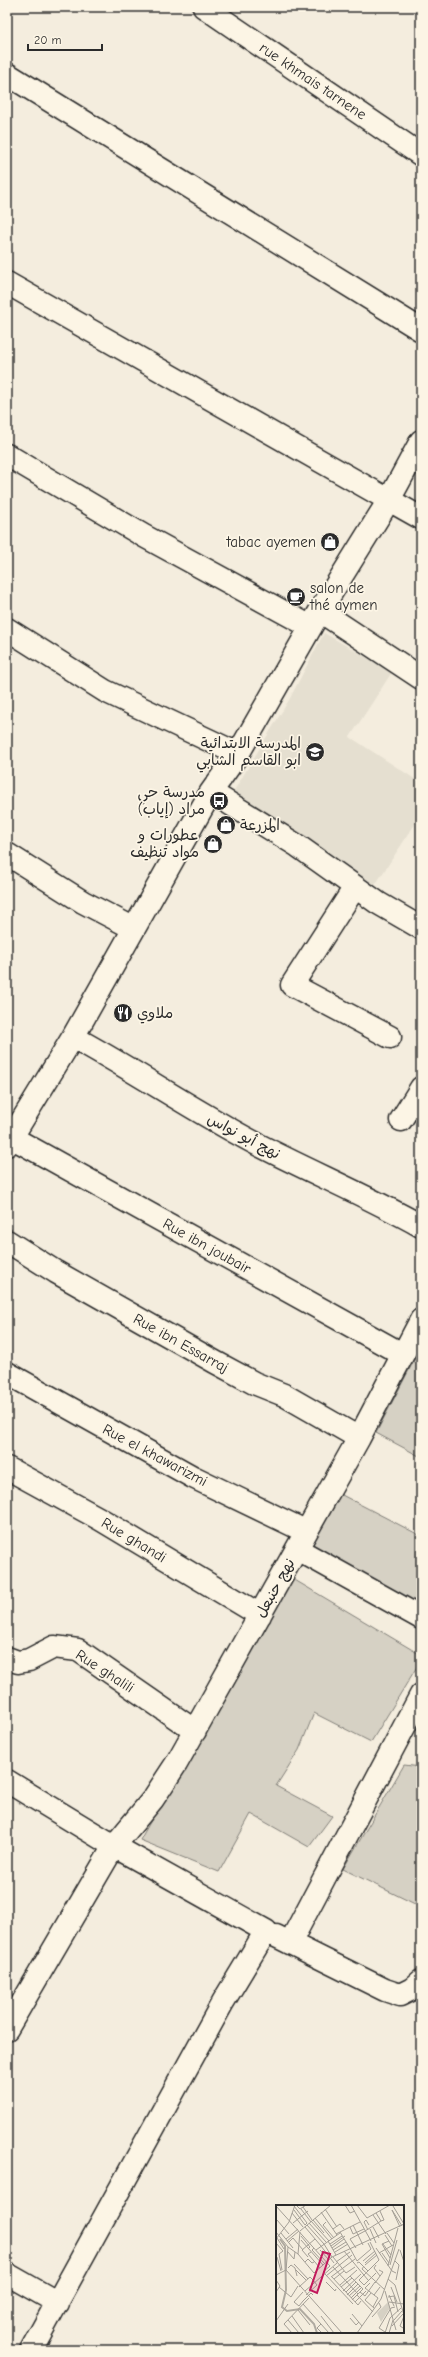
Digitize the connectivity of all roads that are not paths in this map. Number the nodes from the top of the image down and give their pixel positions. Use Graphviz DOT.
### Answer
graph roads {
  1 [pos="204,7"];
  2 [pos="7,74"];
  3 [pos="421,155"];
  4 [pos="7,283"];
  5 [pos="421,330"];
  6 [pos="421,442"];
  7 [pos="7,455"];
  8 [pos="389,500"];
  9 [pos="421,518"];
  10 [pos="316,619"];
  11 [pos="7,630"];
  12 [pos="421,678"];
  13 [pos="238,754"];
  14 [pos="211,792"];
  15 [pos="7,854"];
  16 [pos="356,887"];
  17 [pos="133,928"];
  18 [pos="421,928"];
  19 [pos="73,1037"];
  20 [pos="390,1037"];
  21 [pos="421,1088"];
  22 [pos="401,1120"];
  23 [pos="9,1141"];
  24 [pos="421,1226"];
  25 [pos="7,1241"];
  26 [pos="421,1320"];
  27 [pos="402,1354"];
  28 [pos="7,1373"];
  29 [pos="359,1438"];
  30 [pos="7,1468"];
  31 [pos="301,1540"];
  32 [pos="260,1615"];
  33 [pos="421,1618"];
  34 [pos="7,1658"];
  35 [pos="421,1696"];
  36 [pos="195,1731"];
  37 [pos="7,1781"];
  38 [pos="114,1846"];
  39 [pos="266,1931"];
  40 [pos="290,1943"];
  41 [pos="421,1981"];
  42 [pos="7,2029"];
  43 [pos="7,2274"];
  44 [pos="58,2303"];
  45 [pos="32,2350"];
  1 -- 3 [label="street, rue khmais tarnene"];
  2 -- 5 [label="street"];
  4 -- 8 [label="street"];
  6 -- 8 [label="street"];
  7 -- 10 [label="street"];
  8 -- 9 [label="street"];
  8 -- 10 [label="street"];
  10 -- 12 [label="street"];
  10 -- 13 [label="street"];
  11 -- 13 [label="street"];
  13 -- 14 [label="street"];
  14 -- 16 [label="street"];
  14 -- 17 [label="street"];
  15 -- 17 [label="street"];
  16 -- 18 [label="street"];
  16 -- 20 [label="street"];
  17 -- 19 [label="street"];
  19 -- 23 [label="street"];
  19 -- 24 [label="street, نهج أبو نواس"];
  21 -- 22 [label="street"];
  23 -- 27 [label="street, Rue ibn joubair"];
  25 -- 29 [label="street, Rue ibn Essarraj"];
  26 -- 27 [label="street, نهج حنبعل"];
  27 -- 29 [label="street, نهج حنبعل"];
  28 -- 31 [label="street, Rue el khawarizmi"];
  29 -- 31 [label="street, نهج حنبعل"];
  30 -- 32 [label="street, Rue ghandi"];
  31 -- 32 [label="street, نهج حنبعل"];
  31 -- 33 [label="street, Rue el khawarizmi"];
  32 -- 36 [label="street, نهج حنبعل"];
  34 -- 36 [label="street, Rue ghalili"];
  35 -- 40 [label="street"];
  36 -- 38 [label="street, نهج حنبعل"];
  37 -- 38 [label="street"];
  38 -- 39 [label="street"];
  38 -- 42 [label="street, نهج حنبعل"];
  39 -- 40 [label="street"];
  39 -- 44 [label="street"];
  40 -- 41 [label="street"];
  43 -- 44 [label="street"];
  44 -- 45 [label="street"];
}
